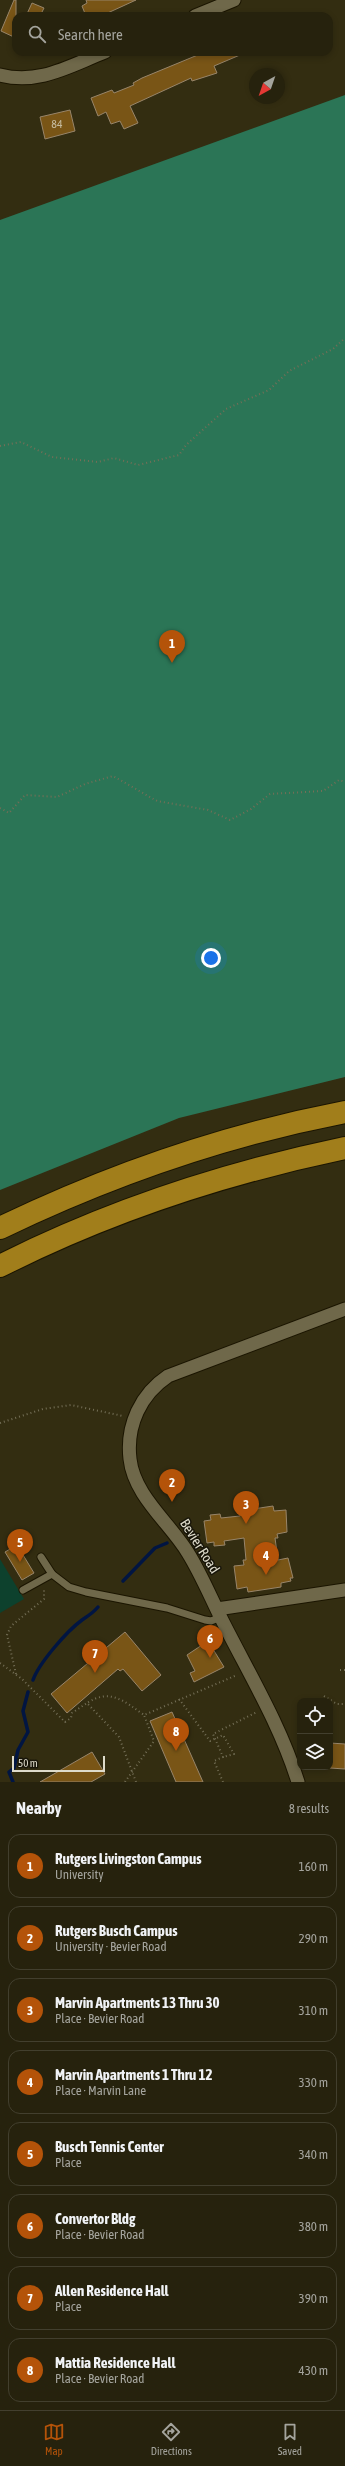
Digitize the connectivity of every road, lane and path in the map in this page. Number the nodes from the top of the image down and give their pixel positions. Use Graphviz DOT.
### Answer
graph roads {
  1 [pos="234,0"];
  2 [pos="205,12"];
  3 [pos="95,56"];
  4 [pos="0,75"];
  5 [pos="345,338"];
  6 [pos="0,446"];
  7 [pos="345,782"];
  8 [pos="0,808"];
  9 [pos="345,1096"];
  10 [pos="345,1112"];
  11 [pos="290,1123"];
  12 [pos="345,1148"];
  13 [pos="0,1228"];
  14 [pos="0,1266"];
  15 [pos="345,1309"];
  16 [pos="134,1419"];
  17 [pos="0,1423"];
  18 [pos="41,1557"];
  19 [pos="52,1574"];
  20 [pos="41,1580"];
  21 [pos="23,1590"];
  22 [pos="345,1590"];
  23 [pos="219,1613"];
  24 [pos="0,1663"];
  25 [pos="249,1670"];
  26 [pos="340,1670"];
  27 [pos="345,1670"];
  28 [pos="17,1675"];
  29 [pos="324,1696"];
  30 [pos="180,1700"];
  31 [pos="87,1702"];
  32 [pos="345,1704"];
  33 [pos="253,1714"];
  34 [pos="144,1715"];
  35 [pos="214,1739"];
  36 [pos="222,1757"];
  37 [pos="132,1769"];
  38 [pos="125,1782"];
  39 [pos="136,1782"];
  40 [pos="223,1782"];
  41 [pos="298,1782"];
  1 -- 2 [label="street"];
  3 -- 4 [label="street"];
  5 -- 6 [label="path"];
  7 -- 8 [label="path"];
  9 -- 11 [label="highway"];
  10 -- 11 [label="highway"];
  11 -- 13 [label="highway"];
  12 -- 14 [label="highway"];
  15 -- 16 [label="street, Bevier Road"];
  16 -- 17 [label="path"];
  16 -- 23 [label="street, Bevier Road"];
  18 -- 19 [label="lane"];
  19 -- 20 [label="lane"];
  19 -- 23 [label="lane"];
  20 -- 21 [label="lane"];
  20 -- 28 [label="path"];
  22 -- 23 [label="street"];
  23 -- 25 [label="street, Bevier Road"];
  24 -- 28 [label="path"];
  25 -- 30 [label="path"];
  25 -- 41 [label="street, Bevier Road"];
  26 -- 27 [label="path"];
  28 -- 31 [label="path"];
  29 -- 32 [label="path"];
  30 -- 34 [label="path"];
  30 -- 35 [label="path"];
  31 -- 34 [label="path"];
  31 -- 37 [label="path"];
  33 -- 35 [label="path"];
  34 -- 37 [label="path"];
  35 -- 36 [label="path"];
  35 -- 36 [label="path"];
  36 -- 40 [label="path"];
  37 -- 38 [label="path"];
  37 -- 39 [label="path"];
}
